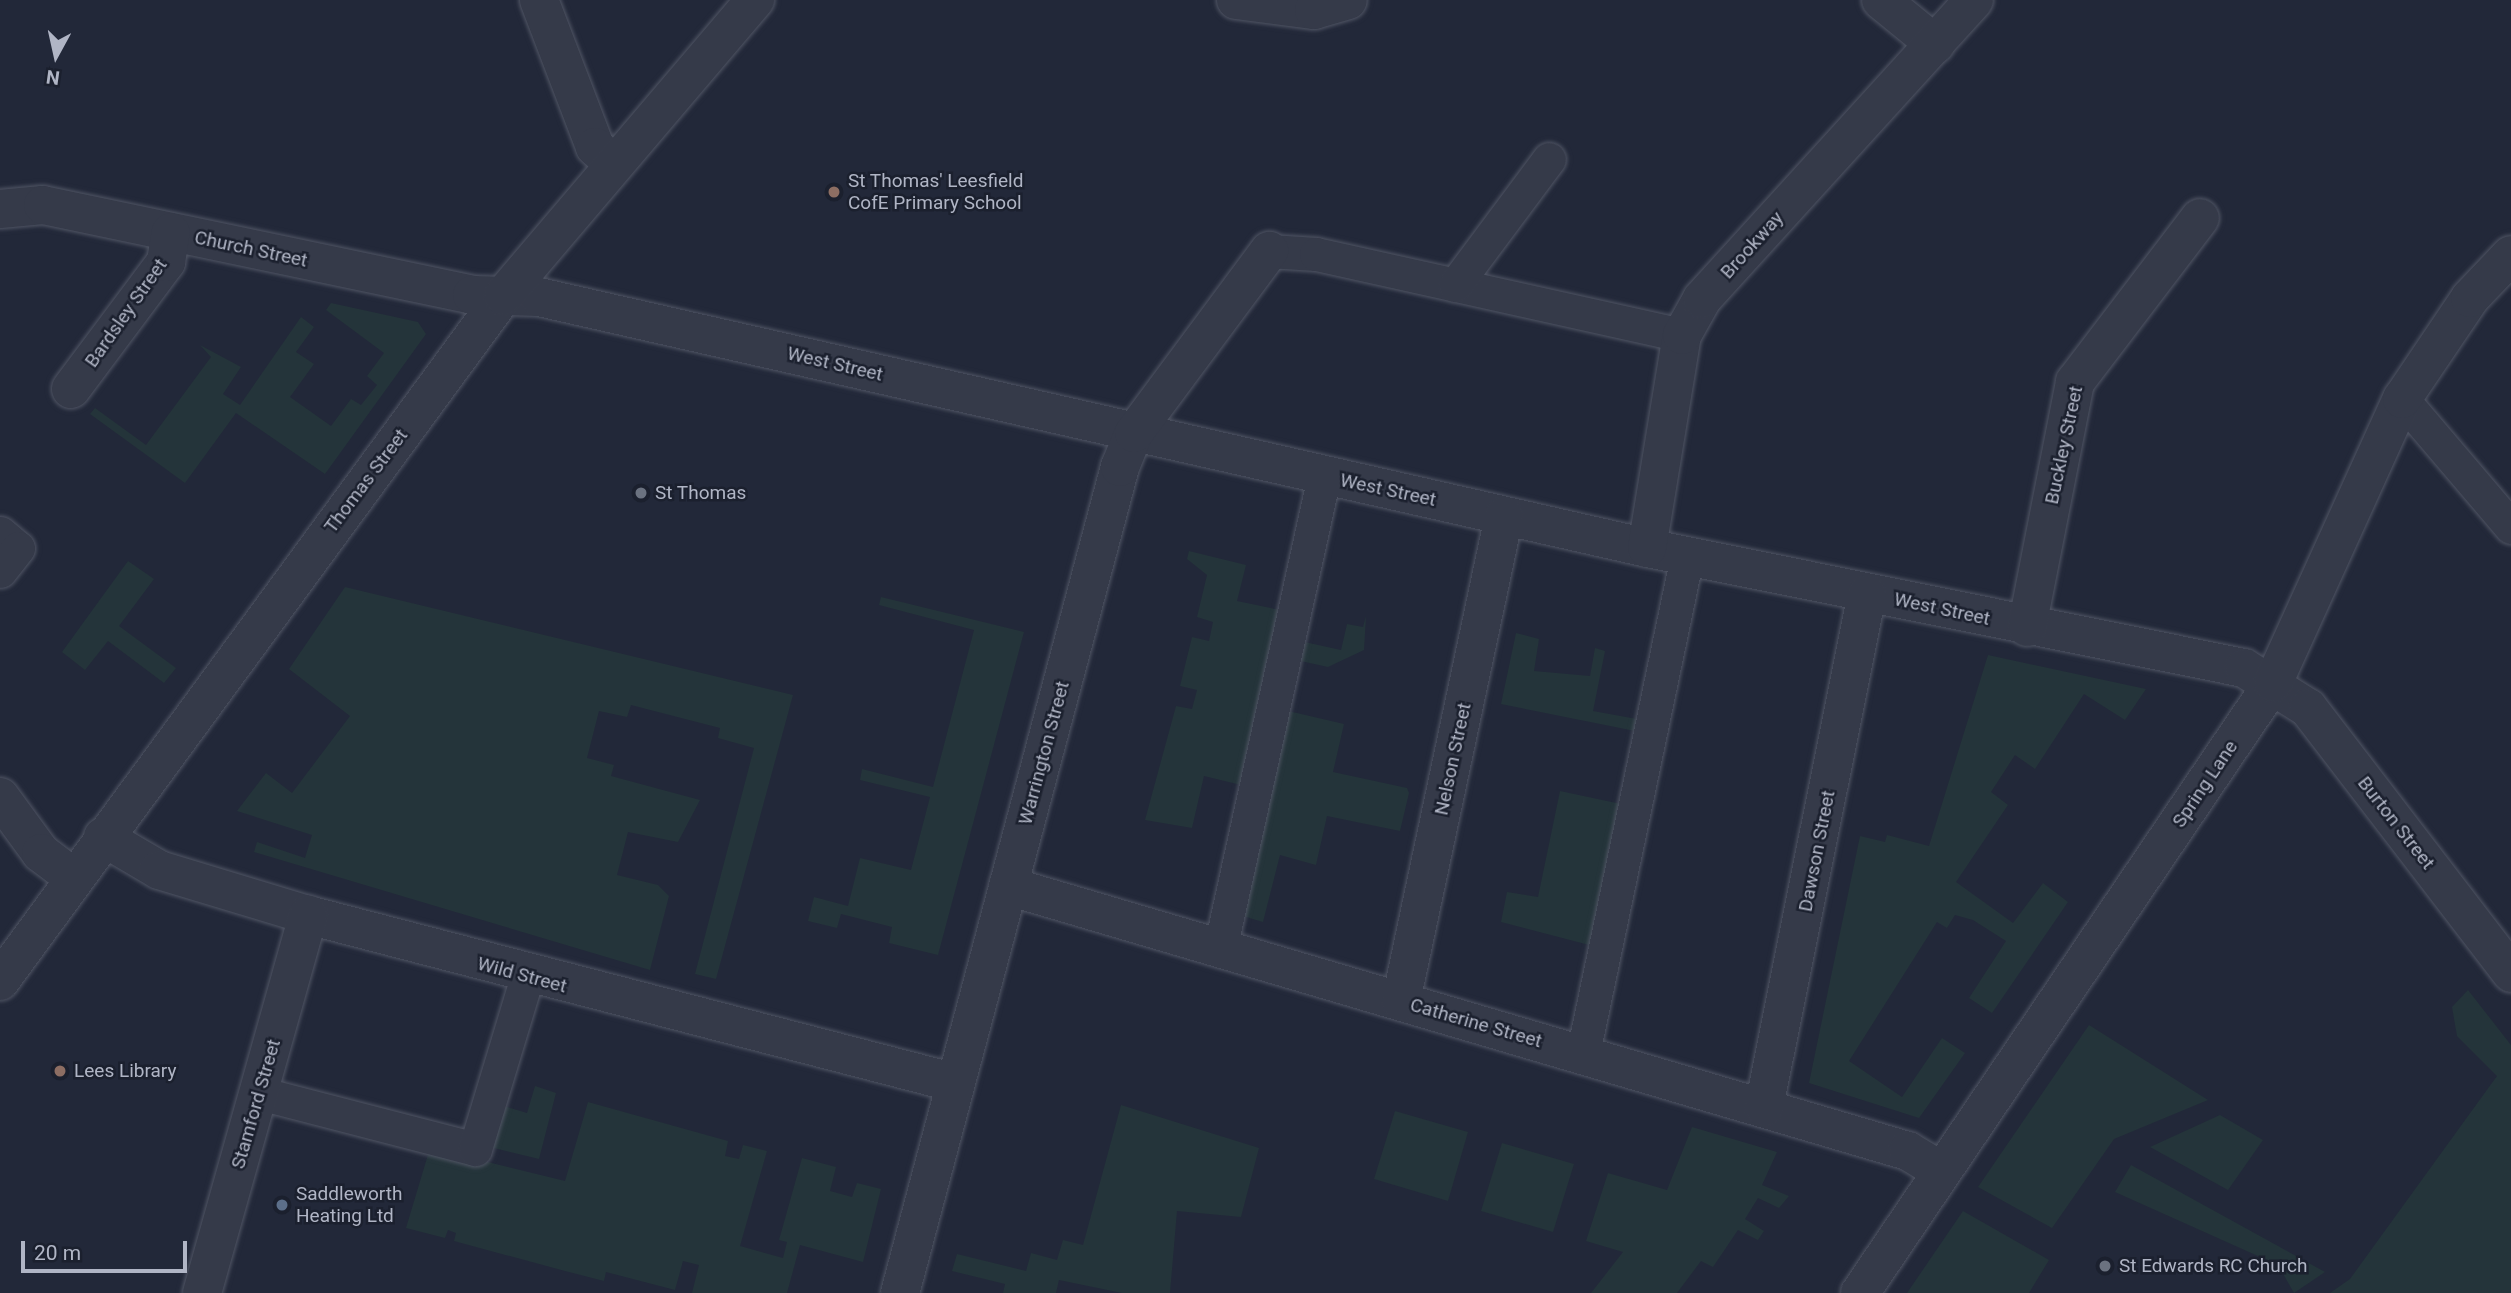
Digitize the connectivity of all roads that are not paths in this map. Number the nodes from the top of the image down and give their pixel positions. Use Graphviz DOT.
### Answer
graph roads {
  1 [pos="539,0"];
  2 [pos="755,0"];
  3 [pos="1237,0"];
  4 [pos="1348,0"];
  5 [pos="1881,0"];
  6 [pos="1974,0"];
  7 [pos="1935,44"];
  8 [pos="1549,159"];
  9 [pos="614,164"];
  10 [pos="2,200"];
  11 [pos="2200,218"];
  12 [pos="171,232"];
  13 [pos="1269,251"];
  14 [pos="2511,255"];
  15 [pos="1455,285"];
  16 [pos="503,296"];
  17 [pos="1682,335"];
  18 [pos="71,389"];
  19 [pos="2402,399"];
  20 [pos="1134,433"];
  21 [pos="1324,476"];
  22 [pos="1504,516"];
  23 [pos="2511,527"];
  24 [pos="0,533"];
  25 [pos="1647,548"];
  26 [pos="1687,556"];
  27 [pos="0,571"];
  28 [pos="1867,594"];
  29 [pos="2027,627"];
  30 [pos="2273,683"];
  31 [pos="0,797"];
  32 [pos="103,836"];
  33 [pos="73,877"];
  34 [pos="1008,886"];
  35 [pos="308,915"];
  36 [pos="1220,949"];
  37 [pos="2511,972"];
  38 [pos="527,977"];
  39 [pos="0,981"];
  40 [pos="1401,1001"];
  41 [pos="1583,1053"];
  42 [pos="952,1082"];
  43 [pos="259,1093"];
  44 [pos="1763,1107"];
  45 [pos="1940,1171"];
  46 [pos="209,1292"];
  47 [pos="900,1293"];
  48 [pos="1860,1293"];
  1 -- 9 [label="street"];
  2 -- 9 [label="street, Thomas Street"];
  3 -- 4 [label="street"];
  5 -- 7 [label="street"];
  6 -- 7 [label="street, Brookway"];
  7 -- 17 [label="street, Brookway"];
  8 -- 15 [label="lane"];
  9 -- 16 [label="street, Thomas Street"];
  10 -- 12 [label="street, Church Street"];
  11 -- 29 [label="street, Buckley Street"];
  12 -- 16 [label="street, Church Street"];
  12 -- 18 [label="street, Bardsley Street"];
  13 -- 15 [label="lane"];
  13 -- 20 [label="street, Warrington Street"];
  14 -- 19 [label="street, Spring Lane"];
  15 -- 17 [label="lane"];
  16 -- 20 [label="street, West Street"];
  16 -- 32 [label="street, Thomas Street"];
  17 -- 25 [label="street, Brookway"];
  19 -- 23 [label="lane"];
  19 -- 30 [label="street, Spring Lane"];
  20 -- 21 [label="street, West Street"];
  20 -- 34 [label="street, Warrington Street"];
  21 -- 22 [label="street, West Street"];
  21 -- 36 [label="lane"];
  22 -- 25 [label="street, West Street"];
  22 -- 40 [label="street, Nelson Street"];
  24 -- 27 [label="lane"];
  25 -- 26 [label="street, West Street"];
  26 -- 28 [label="street, West Street"];
  26 -- 41 [label="lane"];
  28 -- 29 [label="street, West Street"];
  28 -- 44 [label="street, Dawson Street"];
  29 -- 30 [label="street, West Street"];
  30 -- 37 [label="street, Burton Street"];
  30 -- 45 [label="street, Spring Lane"];
  31 -- 33 [label="street"];
  32 -- 33 [label="street, Thomas Street"];
  32 -- 35 [label="street, Wild Street"];
  33 -- 39 [label="street, Thomas Street"];
  34 -- 36 [label="street, Catherine Street"];
  34 -- 42 [label="street, Warrington Street"];
  35 -- 38 [label="street, Wild Street"];
  35 -- 43 [label="street, Stamford Street"];
  36 -- 40 [label="street, Catherine Street"];
  38 -- 42 [label="street, Wild Street"];
  38 -- 43 [label="lane"];
  40 -- 41 [label="street, Catherine Street"];
  41 -- 44 [label="street, Catherine Street"];
  42 -- 47 [label="street, Warrington Street"];
  43 -- 46 [label="street, Stamford Street"];
  44 -- 45 [label="street, Catherine Street"];
  45 -- 48 [label="street, Spring Lane"];
}
